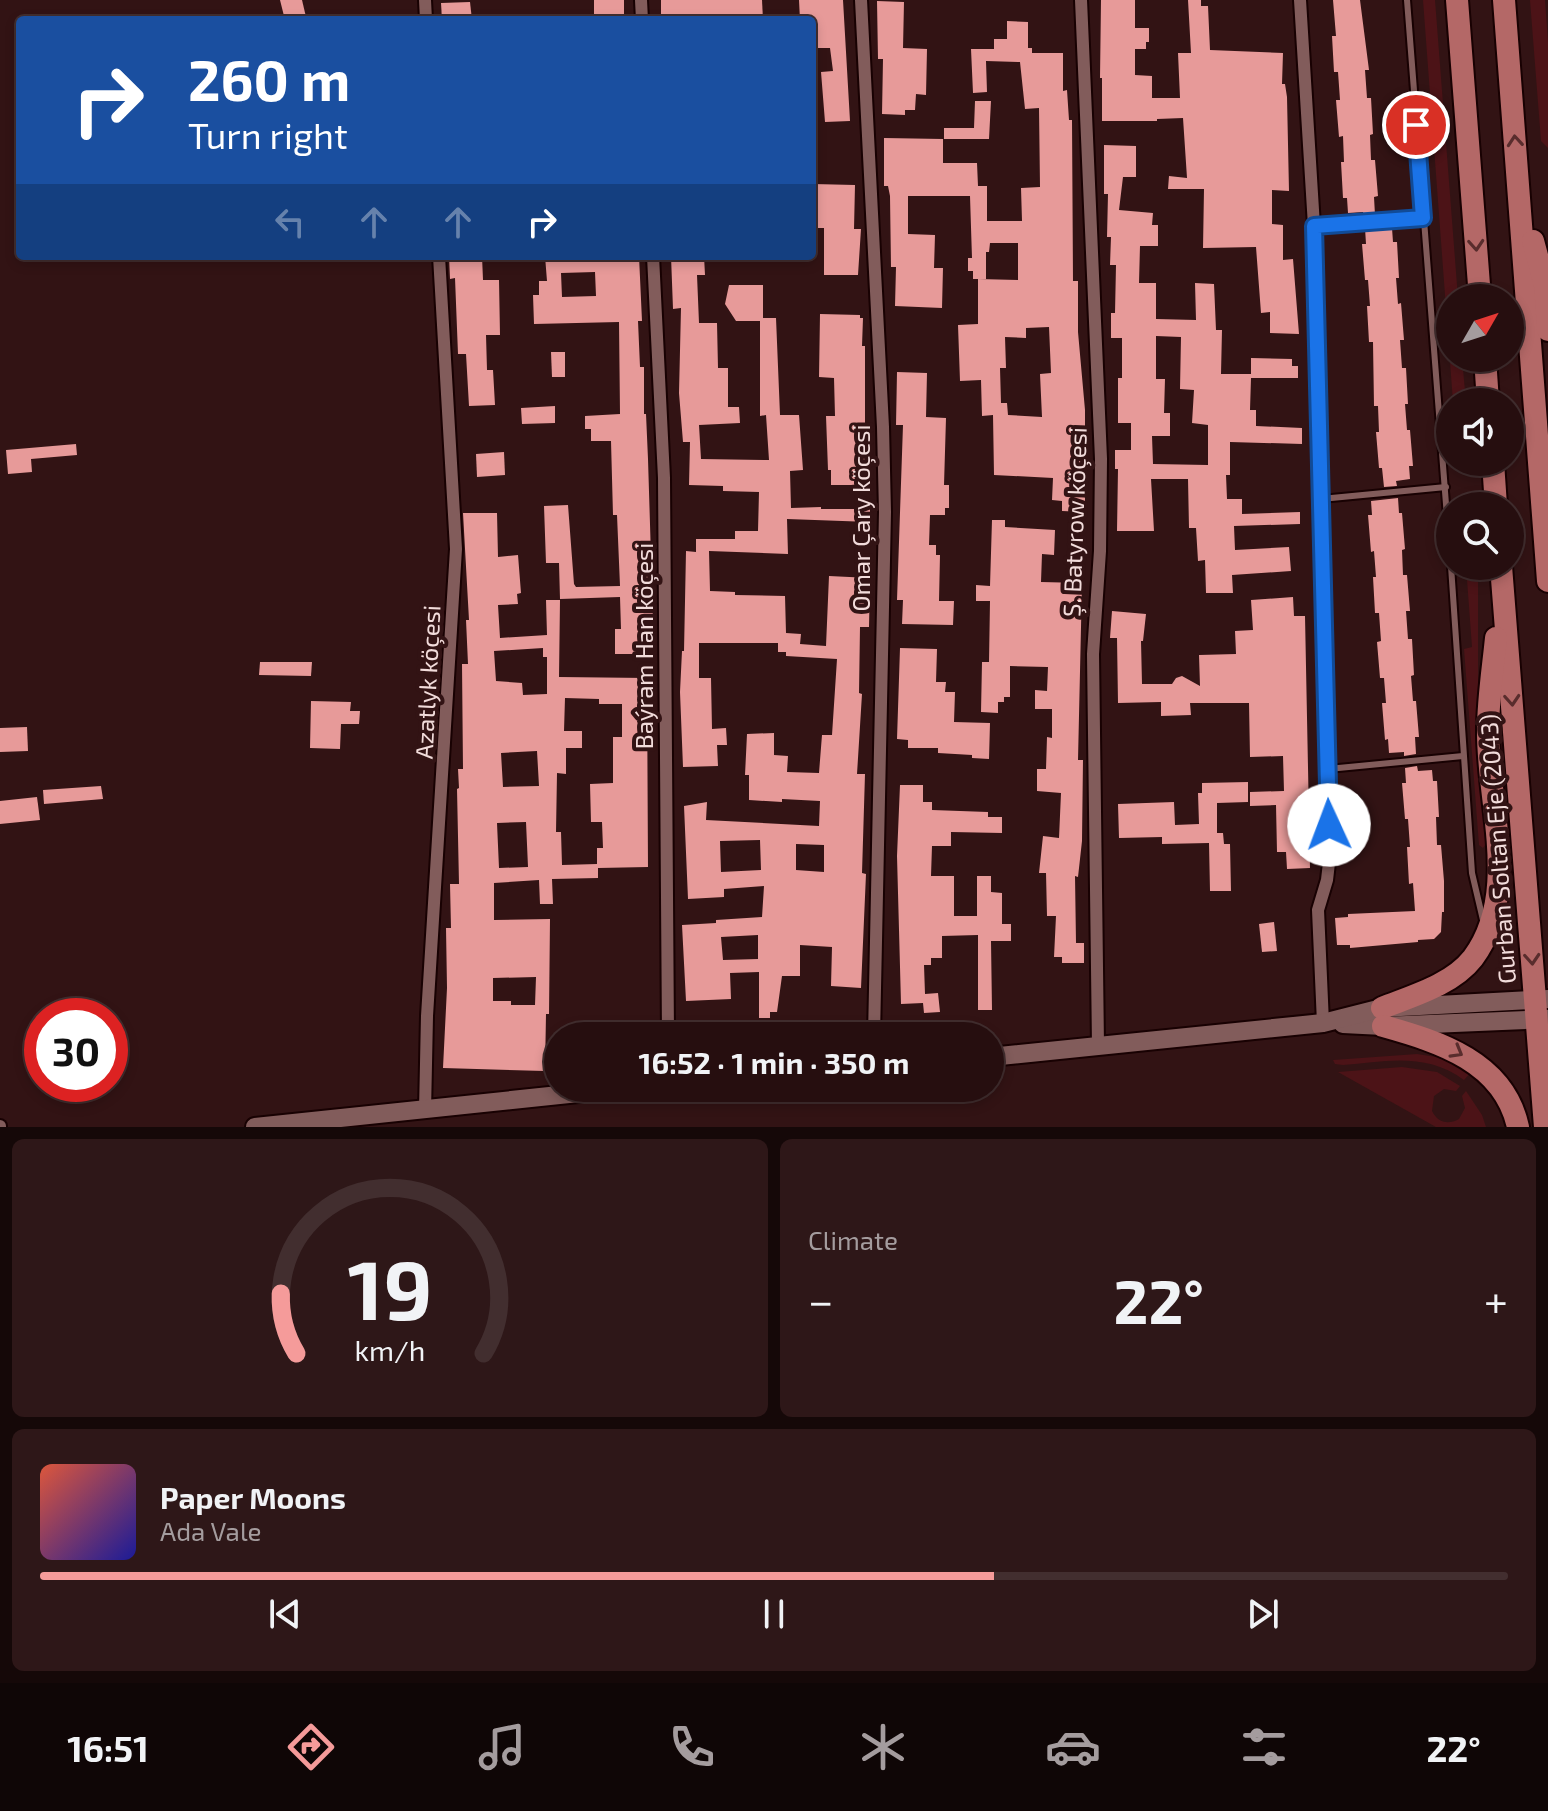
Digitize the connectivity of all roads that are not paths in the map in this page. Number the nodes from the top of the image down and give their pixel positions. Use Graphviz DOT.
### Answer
graph roads {
  1 [pos="861,0"];
  2 [pos="1081,0"];
  3 [pos="1300,0"];
  4 [pos="1407,0"];
  5 [pos="1457,0"];
  6 [pos="1504,0"];
  7 [pos="1519,190"];
  8 [pos="1423,218"];
  9 [pos="1314,226"];
  10 [pos="439,260"];
  11 [pos="653,260"];
  12 [pos="1479,284"];
  13 [pos="1548,330"];
  14 [pos="1446,487"];
  15 [pos="1446,492"];
  16 [pos="1321,499"];
  17 [pos="1452,580"];
  18 [pos="1501,580"];
  19 [pos="1503,580"];
  20 [pos="1548,581"];
  21 [pos="1463,756"];
  22 [pos="1328,769"];
  23 [pos="1486,934"];
  24 [pos="1542,1010"];
  25 [pos="1383,1017"];
  26 [pos="668,1022"];
  27 [pos="874,1022"];
  28 [pos="1323,1023"];
  29 [pos="1098,1046"];
  30 [pos="1004,1056"];
  31 [pos="544,1097"];
  32 [pos="425,1111"];
  33 [pos="255,1127"];
  34 [pos="1518,1127"];
  35 [pos="1545,1127"];
  1 -- 27 [label="street, Omar Çary köçesi"];
  2 -- 29 [label="street, Ş. Batyrow köçesi"];
  3 -- 9 [label="street"];
  4 -- 8 [label="lane"];
  5 -- 12 [label="highway, one-way"];
  7 -- 6 [label="highway, one-way"];
  7 -- 13 [label="highway"];
  7 -- 20 [label="highway"];
  8 -- 9 [label="lane"];
  8 -- 14 [label="lane"];
  9 -- 16 [label="street"];
  10 -- 32 [label="street, Azatlyk köçesi"];
  11 -- 26 [label="street, Baýram Han köçesi"];
  14 -- 15 [label="lane"];
  14 -- 16 [label="lane"];
  16 -- 22 [label="street"];
  17 -- 21 [label="lane"];
  18 -- 23 [label="highway"];
  19 -- 24 [label="highway, Gurban Soltan Eje (2043), one-way"];
  21 -- 22 [label="lane"];
  21 -- 23 [label="lane"];
  22 -- 28 [label="street"];
  23 -- 25 [label="highway"];
  24 -- 25 [label="street"];
  24 -- 35 [label="highway, Gurban Soltan Eje (2043)"];
  25 -- 28 [label="street"];
  25 -- 34 [label="highway, one-way"];
  28 -- 29 [label="street"];
  29 -- 30 [label="street"];
  31 -- 32 [label="street"];
  32 -- 33 [label="street"];
}
